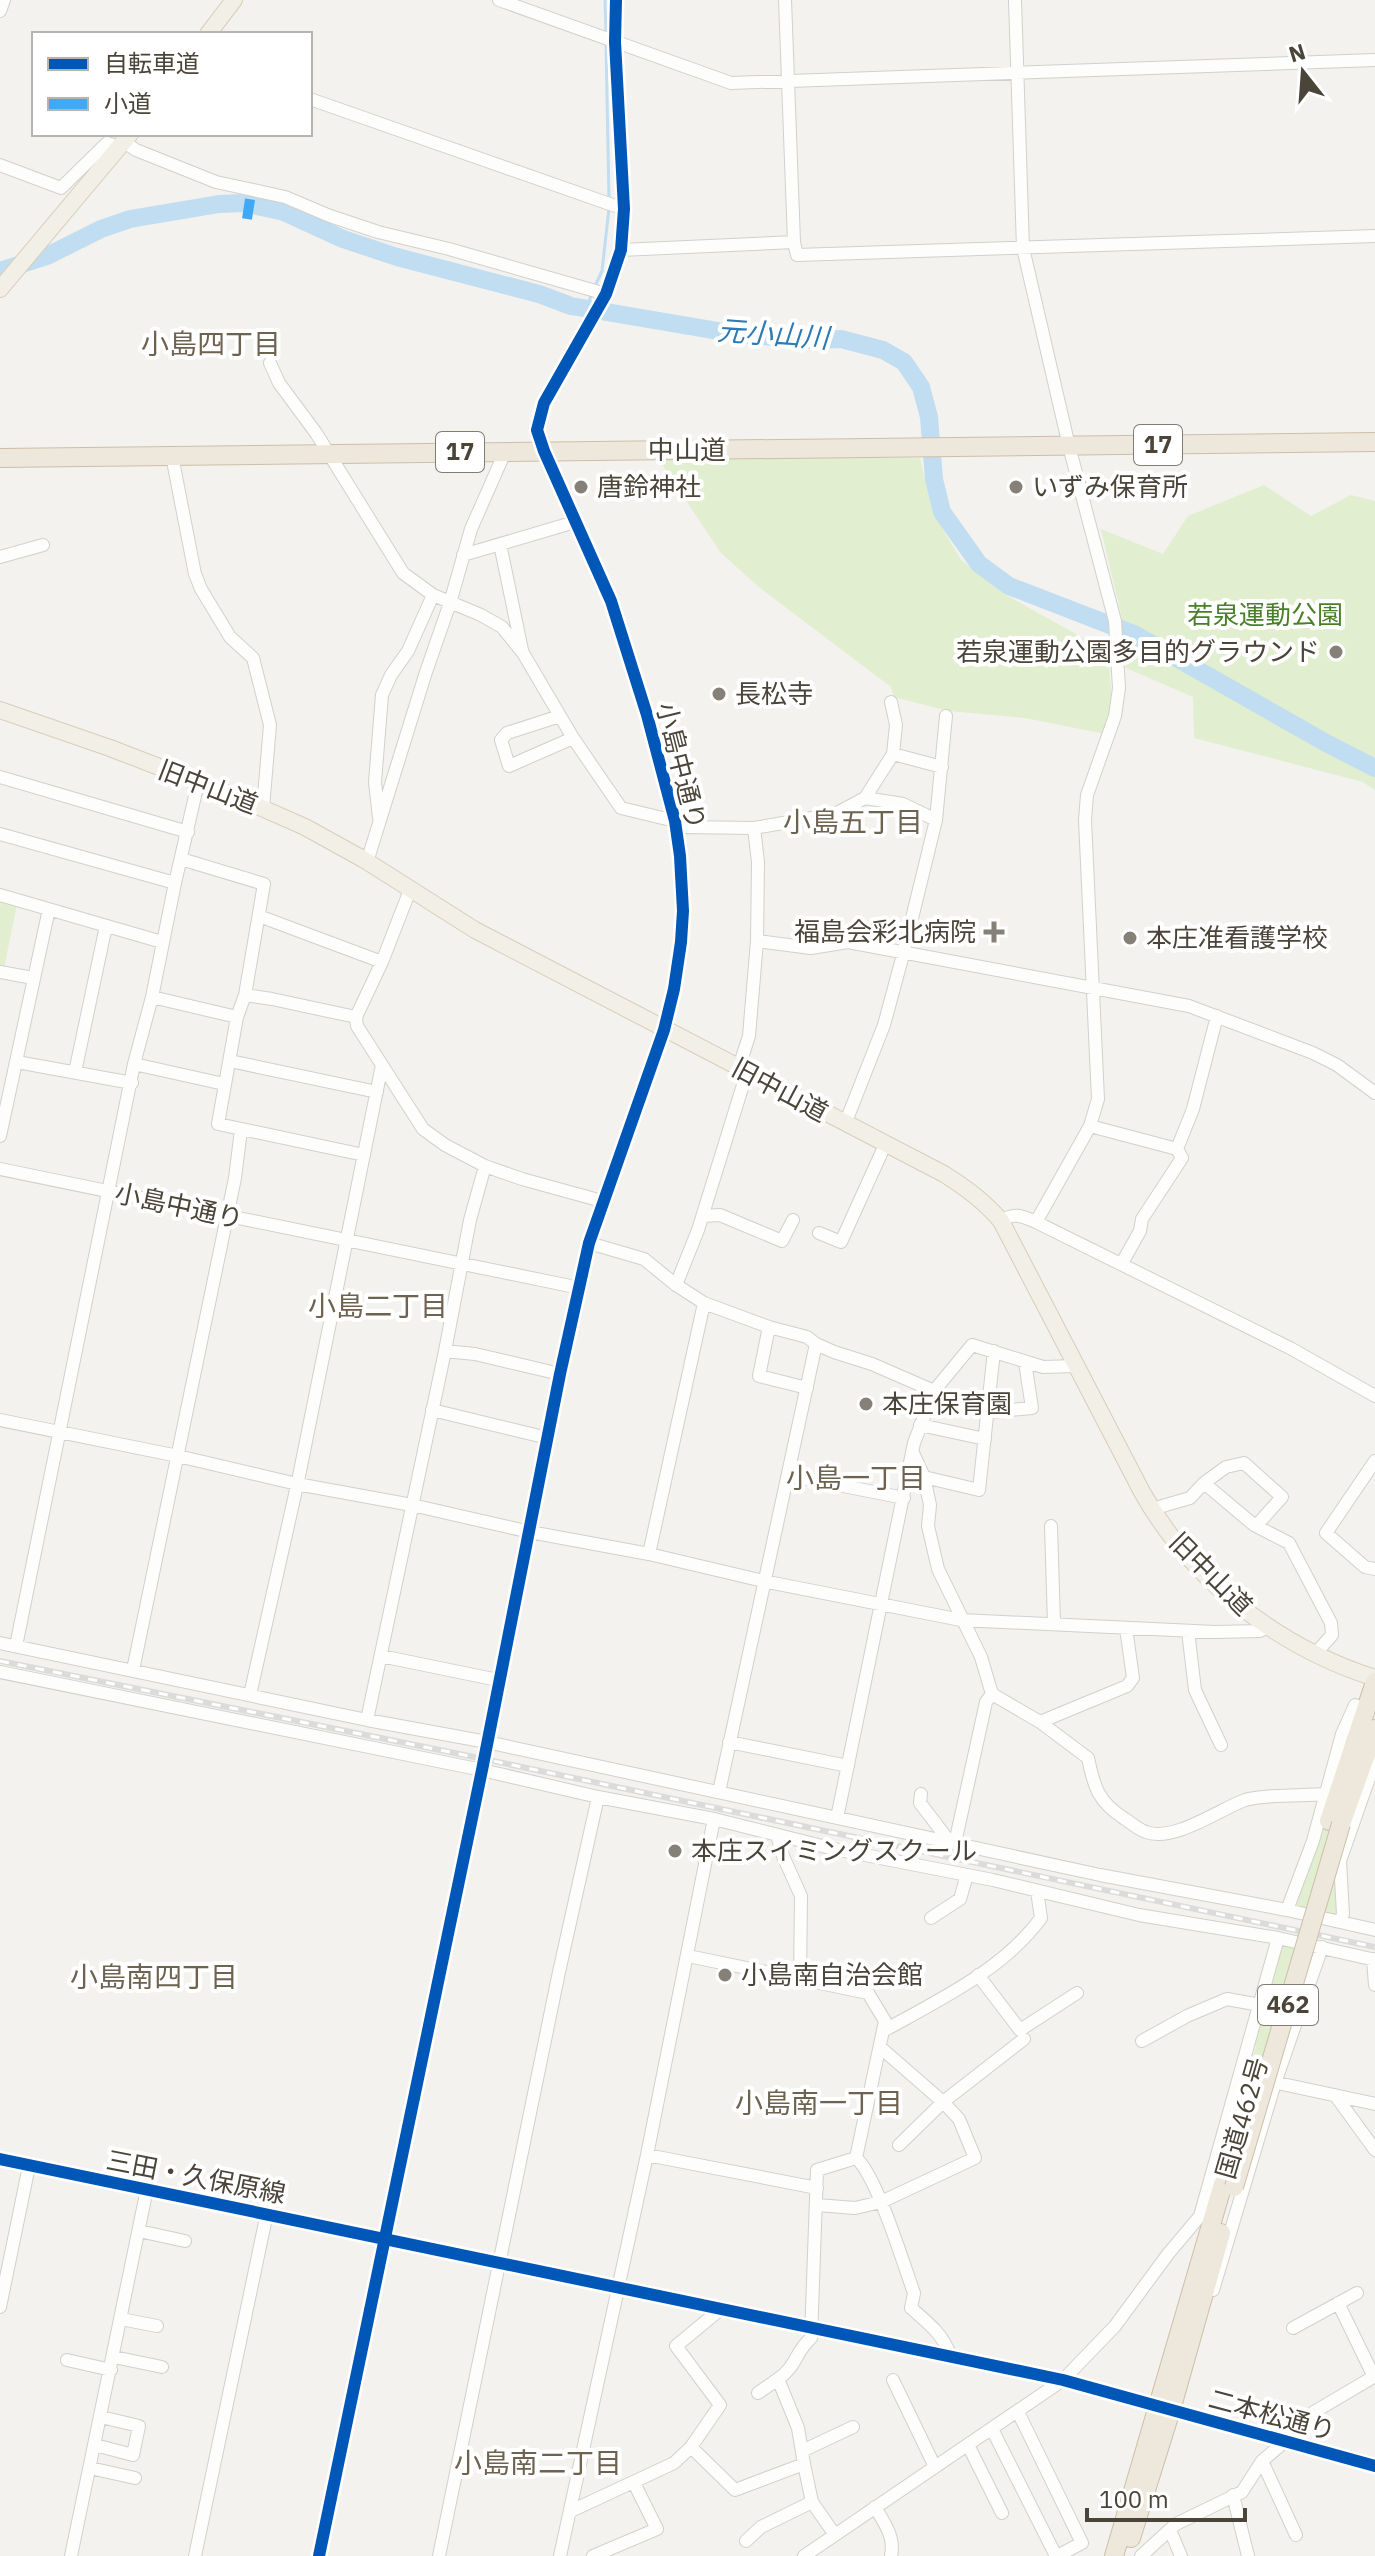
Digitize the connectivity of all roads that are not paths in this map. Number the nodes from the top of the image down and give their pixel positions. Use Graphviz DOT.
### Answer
graph roads {
  1 [pos="4,0"];
  2 [pos="234,0"];
  3 [pos="499,0"];
  4 [pos="616,0"];
  5 [pos="785,0"];
  6 [pos="1015,0"];
  7 [pos="0,11"];
  8 [pos="210,32"];
  9 [pos="615,42"];
  10 [pos="1375,60"];
  11 [pos="1017,71"];
  12 [pos="789,81"];
  13 [pos="312,100"];
  14 [pos="125,141"];
  15 [pos="0,165"];
  16 [pos="624,209"];
  17 [pos="1375,236"];
  18 [pos="794,242"];
  19 [pos="1023,248"];
  20 [pos="621,250"];
  21 [pos="0,289"];
  22 [pos="603,298"];
  23 [pos="270,363"];
  24 [pos="1375,442"];
  25 [pos="1069,446"];
  26 [pos="544,451"];
  27 [pos="505,452"];
  28 [pos="327,453"];
  29 [pos="172,456"];
  30 [pos="0,458"];
  31 [pos="575,522"];
  32 [pos="500,544"];
  33 [pos="43,545"];
  34 [pos="463,555"];
  35 [pos="0,557"];
  36 [pos="433,595"];
  37 [pos="450,603"];
  38 [pos="523,653"];
  39 [pos="891,702"];
  40 [pos="0,710"];
  41 [pos="560,716"];
  42 [pos="946,716"];
  43 [pos="573,738"];
  44 [pos="893,754"];
  45 [pos="942,767"];
  46 [pos="0,777"];
  47 [pos="198,783"];
  48 [pos="865,798"];
  49 [pos="263,808"];
  50 [pos="936,820"];
  51 [pos="675,821"];
  52 [pos="380,824"];
  53 [pos="754,828"];
  54 [pos="188,832"];
  55 [pos="0,834"];
  56 [pos="181,859"];
  57 [pos="367,862"];
  58 [pos="175,883"];
  59 [pos="410,890"];
  60 [pos="0,895"];
  61 [pos="49,909"];
  62 [pos="259,916"];
  63 [pos="106,926"];
  64 [pos="757,941"];
  65 [pos="162,942"];
  66 [pos="904,951"];
  67 [pos="382,962"];
  68 [pos="0,972"];
  69 [pos="33,978"];
  70 [pos="1094,989"];
  71 [pos="245,995"];
  72 [pos="152,997"];
  73 [pos="1217,1016"];
  74 [pos="237,1017"];
  75 [pos="356,1017"];
  76 [pos="664,1030"];
  77 [pos="230,1061"];
  78 [pos="17,1062"];
  79 [pos="134,1064"];
  80 [pos="382,1065"];
  81 [pos="743,1070"];
  82 [pos="75,1072"];
  83 [pos="6,1077"];
  84 [pos="132,1083"];
  85 [pos="224,1084"];
  86 [pos="377,1092"];
  87 [pos="1375,1093"];
  88 [pos="845,1124"];
  89 [pos="1090,1126"];
  90 [pos="241,1130"];
  91 [pos="0,1136"];
  92 [pos="885,1145"];
  93 [pos="1177,1149"];
  94 [pos="364,1155"];
  95 [pos="485,1166"];
  96 [pos="0,1169"];
  97 [pos="109,1191"];
  98 [pos="602,1201"];
  99 [pos="227,1216"];
  100 [pos="703,1216"];
  101 [pos="793,1220"];
  102 [pos="1001,1221"];
  103 [pos="1036,1222"];
  104 [pos="819,1233"];
  105 [pos="346,1240"];
  106 [pos="589,1243"];
  107 [pos="461,1263"];
  108 [pos="1122,1263"];
  109 [pos="676,1285"];
  110 [pos="580,1288"];
  111 [pos="704,1303"];
  112 [pos="769,1327"];
  113 [pos="816,1344"];
  114 [pos="445,1351"];
  115 [pos="994,1351"];
  116 [pos="1025,1362"];
  117 [pos="1076,1366"];
  118 [pos="560,1374"];
  119 [pos="807,1388"];
  120 [pos="934,1391"];
  121 [pos="1375,1396"];
  122 [pos="432,1410"];
  123 [pos="989,1412"];
  124 [pos="0,1420"];
  125 [pos="920,1425"];
  126 [pos="60,1432"];
  127 [pos="548,1438"];
  128 [pos="985,1439"];
  129 [pos="913,1453"];
  130 [pos="178,1456"];
  131 [pos="1375,1461"];
  132 [pos="788,1475"];
  133 [pos="924,1477"];
  134 [pos="1204,1483"];
  135 [pos="297,1484"];
  136 [pos="904,1498"];
  137 [pos="412,1505"];
  138 [pos="1152,1509"];
  139 [pos="1051,1526"];
  140 [pos="1256,1526"];
  141 [pos="530,1532"];
  142 [pos="649,1554"];
  143 [pos="1375,1569"];
  144 [pos="763,1581"];
  145 [pos="881,1602"];
  146 [pos="961,1620"];
  147 [pos="1054,1624"];
  148 [pos="1268,1627"];
  149 [pos="1126,1628"];
  150 [pos="1188,1631"];
  151 [pos="0,1643"];
  152 [pos="16,1646"];
  153 [pos="1315,1654"];
  154 [pos="381,1656"];
  155 [pos="133,1670"];
  156 [pos="0,1672"];
  157 [pos="498,1680"];
  158 [pos="1375,1680"];
  159 [pos="992,1694"];
  160 [pos="250,1695"];
  161 [pos="1365,1709"];
  162 [pos="367,1720"];
  163 [pos="1040,1722"];
  164 [pos="1375,1729"];
  165 [pos="487,1742"];
  166 [pos="729,1742"];
  167 [pos="1221,1745"];
  168 [pos="1375,1761"];
  169 [pos="848,1766"];
  170 [pos="482,1770"];
  171 [pos="1370,1787"];
  172 [pos="719,1792"];
  173 [pos="921,1794"];
  174 [pos="1325,1794"];
  175 [pos="598,1797"];
  176 [pos="837,1818"];
  177 [pos="714,1819"];
  178 [pos="1335,1822"];
  179 [pos="777,1835"];
  180 [pos="950,1842"];
  181 [pos="967,1875"];
  182 [pos="1037,1891"];
  183 [pos="1287,1910"];
  184 [pos="931,1918"];
  185 [pos="1340,1922"];
  186 [pos="1375,1930"];
  187 [pos="1278,1938"];
  188 [pos="1322,1947"];
  189 [pos="688,1956"];
  190 [pos="1374,1959"];
  191 [pos="978,1975"];
  192 [pos="800,1980"];
  193 [pos="1375,1985"];
  194 [pos="1077,1993"];
  195 [pos="1260,2005"];
  196 [pos="885,2030"];
  197 [pos="1024,2039"];
  198 [pos="1142,2041"];
  199 [pos="881,2048"];
  200 [pos="1240,2075"];
  201 [pos="1275,2083"];
  202 [pos="1335,2095"];
  203 [pos="943,2102"];
  204 [pos="1375,2104"];
  205 [pos="899,2145"];
  206 [pos="1375,2150"];
  207 [pos="647,2155"];
  208 [pos="856,2158"];
  209 [pos="0,2159"];
  210 [pos="29,2166"];
  211 [pos="1229,2186"];
  212 [pos="817,2188"];
  213 [pos="147,2189"];
  214 [pos="881,2202"];
  215 [pos="817,2205"];
  216 [pos="267,2213"];
  217 [pos="139,2231"];
  218 [pos="384,2238"];
  219 [pos="185,2241"];
  220 [pos="500,2262"];
  221 [pos="617,2287"];
  222 [pos="1357,2293"];
  223 [pos="1210,2297"];
  224 [pos="1338,2303"];
  225 [pos="0,2307"];
  226 [pos="722,2308"];
  227 [pos="121,2319"];
  228 [pos="157,2326"];
  229 [pos="812,2328"];
  230 [pos="1293,2328"];
  231 [pos="950,2355"];
  232 [pos="67,2360"];
  233 [pos="112,2363"];
  234 [pos="162,2367"];
  235 [pos="1375,2376"];
  236 [pos="778,2379"];
  237 [pos="893,2380"];
  238 [pos="1063,2380"];
  239 [pos="758,2393"];
  240 [pos="1164,2408"];
  241 [pos="1018,2412"];
  242 [pos="101,2417"];
  243 [pos="853,2427"];
  244 [pos="992,2429"];
  245 [pos="1283,2441"];
  246 [pos="95,2445"];
  247 [pos="968,2445"];
  248 [pos="691,2447"];
  249 [pos="803,2457"];
  250 [pos="1262,2461"];
  251 [pos="1375,2466"];
  252 [pos="935,2467"];
  253 [pos="90,2468"];
  254 [pos="135,2478"];
  255 [pos="634,2483"];
  256 [pos="1233,2495"];
  257 [pos="812,2502"];
  258 [pos="875,2507"];
  259 [pos="571,2511"];
  260 [pos="1002,2513"];
  261 [pos="1170,2530"];
  262 [pos="835,2535"];
  263 [pos="1296,2535"];
  264 [pos="746,2541"];
  265 [pos="608,2553"];
  266 [pos="71,2556"];
  267 [pos="195,2556"];
  268 [pos="319,2556"];
  269 [pos="439,2556"];
  270 [pos="560,2556"];
  271 [pos="593,2556"];
  272 [pos="804,2556"];
  273 [pos="891,2556"];
  274 [pos="1057,2556"];
  275 [pos="1114,2556"];
  276 [pos="1125,2556"];
  277 [pos="1141,2556"];
  278 [pos="1181,2556"];
  279 [pos="1248,2556"];
  1 -- 7 [label="street"];
  2 -- 8 [label="main road"];
  3 -- 9 [label="street"];
  4 -- 9 [label="street, 小島中通り"];
  5 -- 12 [label="street"];
  6 -- 11 [label="street"];
  9 -- 12 [label="street"];
  9 -- 16 [label="street, 小島中通り"];
  10 -- 11 [label="street"];
  11 -- 12 [label="street"];
  11 -- 19 [label="street"];
  12 -- 18 [label="street"];
  13 -- 16 [label="street"];
  14 -- 15 [label="street"];
  14 -- 21 [label="main road"];
  14 -- 22 [label="street"];
  16 -- 20 [label="street, 小島中通り"];
  17 -- 19 [label="street"];
  18 -- 19 [label="street"];
  18 -- 20 [label="street"];
  19 -- 25 [label="street"];
  20 -- 22 [label="street, 小島中通り"];
  22 -- 26 [label="street, 小島中通り"];
  23 -- 28 [label="street"];
  24 -- 25 [label="highway, 中山道 / 17"];
  25 -- 26 [label="highway, 中山道 / 17"];
  25 -- 70 [label="street"];
  26 -- 27 [label="highway, 中山道 / 17"];
  26 -- 31 [label="street, 小島中通り"];
  27 -- 28 [label="highway, 中山道 / 17"];
  27 -- 34 [label="street"];
  28 -- 29 [label="highway, 中山道 / 17"];
  28 -- 36 [label="street"];
  29 -- 30 [label="highway, 中山道 / 17"];
  29 -- 49 [label="street"];
  31 -- 32 [label="street"];
  31 -- 51 [label="street, 小島中通り"];
  32 -- 34 [label="street"];
  32 -- 38 [label="street"];
  33 -- 35 [label="street"];
  34 -- 37 [label="street"];
  36 -- 37 [label="street"];
  36 -- 52 [label="street"];
  37 -- 38 [label="street"];
  37 -- 52 [label="street"];
  38 -- 41 [label="street"];
  39 -- 44 [label="street"];
  40 -- 47 [label="main road, 旧中山道"];
  41 -- 43 [label="street"];
  41 -- 43 [label="street"];
  42 -- 45 [label="street"];
  43 -- 51 [label="street"];
  44 -- 45 [label="street"];
  44 -- 48 [label="street"];
  45 -- 50 [label="street"];
  46 -- 54 [label="street"];
  47 -- 49 [label="main road, 旧中山道"];
  47 -- 54 [label="street"];
  48 -- 50 [label="street"];
  48 -- 53 [label="street"];
  49 -- 57 [label="main road, 旧中山道"];
  50 -- 66 [label="street"];
  51 -- 53 [label="street"];
  51 -- 76 [label="street, 小島中通り"];
  52 -- 57 [label="street"];
  53 -- 64 [label="street"];
  54 -- 56 [label="street"];
  55 -- 58 [label="street"];
  56 -- 58 [label="street"];
  56 -- 62 [label="street"];
  57 -- 59 [label="main road, 旧中山道"];
  58 -- 65 [label="street"];
  59 -- 67 [label="street"];
  59 -- 76 [label="main road, 旧中山道"];
  60 -- 61 [label="street"];
  61 -- 63 [label="street"];
  61 -- 69 [label="street"];
  62 -- 67 [label="street"];
  62 -- 71 [label="street"];
  63 -- 65 [label="street"];
  63 -- 82 [label="street"];
  64 -- 66 [label="street"];
  64 -- 81 [label="street"];
  65 -- 72 [label="street"];
  66 -- 70 [label="street"];
  66 -- 88 [label="street"];
  67 -- 75 [label="street"];
  68 -- 69 [label="street"];
  69 -- 78 [label="street"];
  70 -- 73 [label="street"];
  70 -- 89 [label="street"];
  71 -- 74 [label="street"];
  71 -- 75 [label="street"];
  72 -- 74 [label="street"];
  72 -- 79 [label="street"];
  73 -- 87 [label="street"];
  73 -- 93 [label="street"];
  74 -- 77 [label="street"];
  75 -- 80 [label="street"];
  76 -- 81 [label="main road, 旧中山道"];
  76 -- 98 [label="street, 小島中通り"];
  77 -- 85 [label="street"];
  77 -- 86 [label="street"];
  78 -- 82 [label="street"];
  78 -- 83 [label="street"];
  79 -- 84 [label="street"];
  79 -- 85 [label="street"];
  80 -- 86 [label="street"];
  80 -- 95 [label="street"];
  81 -- 88 [label="main road, 旧中山道"];
  81 -- 100 [label="street"];
  82 -- 84 [label="street"];
  83 -- 91 [label="street"];
  84 -- 97 [label="street"];
  85 -- 90 [label="street"];
  86 -- 94 [label="street"];
  88 -- 92 [label="main road, 旧中山道"];
  89 -- 93 [label="street"];
  89 -- 103 [label="street"];
  90 -- 94 [label="street"];
  90 -- 99 [label="street"];
  92 -- 102 [label="main road, 旧中山道"];
  92 -- 104 [label="street"];
  93 -- 108 [label="street"];
  94 -- 105 [label="street"];
  95 -- 98 [label="street"];
  95 -- 107 [label="street"];
  96 -- 97 [label="street, 小島中通り"];
  97 -- 99 [label="street, 小島中通り"];
  97 -- 126 [label="street"];
  98 -- 106 [label="street, 小島中通り"];
  99 -- 105 [label="street, 小島中通り"];
  99 -- 130 [label="street"];
  100 -- 101 [label="street"];
  100 -- 109 [label="street"];
  102 -- 103 [label="street"];
  102 -- 117 [label="main road, 旧中山道"];
  103 -- 108 [label="street"];
  105 -- 107 [label="street, 小島中通り"];
  105 -- 135 [label="street"];
  106 -- 109 [label="street"];
  106 -- 110 [label="street, 小島中通り"];
  107 -- 110 [label="street, 小島中通り"];
  107 -- 114 [label="street"];
  108 -- 121 [label="street"];
  109 -- 111 [label="street"];
  110 -- 118 [label="street"];
  111 -- 112 [label="street"];
  111 -- 142 [label="street"];
  112 -- 113 [label="street"];
  112 -- 119 [label="street"];
  113 -- 119 [label="street"];
  113 -- 120 [label="street"];
  114 -- 118 [label="street"];
  114 -- 122 [label="street"];
  115 -- 116 [label="street"];
  115 -- 120 [label="street"];
  115 -- 123 [label="street"];
  116 -- 117 [label="street"];
  116 -- 123 [label="street"];
  117 -- 138 [label="main road, 旧中山道"];
  118 -- 127 [label="street"];
  119 -- 132 [label="street"];
  120 -- 125 [label="street"];
  122 -- 127 [label="street"];
  122 -- 137 [label="street"];
  123 -- 128 [label="street"];
  124 -- 126 [label="street"];
  125 -- 128 [label="street"];
  125 -- 129 [label="street"];
  126 -- 130 [label="street"];
  126 -- 152 [label="street"];
  127 -- 141 [label="street"];
  128 -- 133 [label="street"];
  129 -- 133 [label="street"];
  129 -- 136 [label="street"];
  130 -- 135 [label="street"];
  130 -- 155 [label="street"];
  131 -- 143 [label="street"];
  132 -- 136 [label="street"];
  132 -- 144 [label="street"];
  133 -- 146 [label="street"];
  134 -- 138 [label="street"];
  134 -- 140 [label="street"];
  134 -- 140 [label="street"];
  135 -- 137 [label="street"];
  135 -- 160 [label="street"];
  136 -- 145 [label="street"];
  137 -- 141 [label="street"];
  137 -- 154 [label="street"];
  138 -- 148 [label="main road, 旧中山道"];
  139 -- 147 [label="street"];
  140 -- 153 [label="street"];
  141 -- 142 [label="street"];
  141 -- 157 [label="street"];
  142 -- 144 [label="street"];
  144 -- 145 [label="street"];
  144 -- 166 [label="street"];
  145 -- 146 [label="street"];
  145 -- 169 [label="street"];
  146 -- 147 [label="street"];
  146 -- 159 [label="street"];
  147 -- 149 [label="street"];
  148 -- 150 [label="street"];
  148 -- 153 [label="main road, 旧中山道"];
  149 -- 150 [label="street"];
  149 -- 163 [label="street"];
  150 -- 167 [label="street"];
  151 -- 152 [label="street"];
  152 -- 155 [label="street"];
  153 -- 158 [label="main road, 旧中山道"];
  154 -- 157 [label="street"];
  154 -- 162 [label="street"];
  155 -- 160 [label="street"];
  156 -- 170 [label="street"];
  157 -- 165 [label="street"];
  158 -- 161 [label="highway, 国道462号 / 462"];
  159 -- 163 [label="street"];
  159 -- 180 [label="street"];
  160 -- 162 [label="street"];
  161 -- 174 [label="street"];
  161 -- 178 [label="highway, 国道462号 / 462"];
  162 -- 165 [label="street"];
  163 -- 174 [label="street"];
  164 -- 178 [label="highway, 国道462号 / 462"];
  165 -- 170 [label="street"];
  165 -- 172 [label="street"];
  166 -- 169 [label="street"];
  166 -- 172 [label="street"];
  168 -- 171 [label="street"];
  169 -- 176 [label="street"];
  170 -- 175 [label="street"];
  170 -- 218 [label="street"];
  171 -- 185 [label="street"];
  172 -- 176 [label="street"];
  173 -- 180 [label="street"];
  174 -- 183 [label="street"];
  175 -- 177 [label="street"];
  175 -- 220 [label="street"];
  176 -- 180 [label="street"];
  177 -- 179 [label="street"];
  177 -- 189 [label="street"];
  178 -- 211 [label="highway, 国道462号 / 462"];
  179 -- 181 [label="street"];
  179 -- 192 [label="street"];
  180 -- 183 [label="street"];
  181 -- 182 [label="street"];
  181 -- 184 [label="street"];
  182 -- 187 [label="street"];
  182 -- 191 [label="street"];
  183 -- 185 [label="street"];
  185 -- 186 [label="street"];
  187 -- 188 [label="street"];
  187 -- 195 [label="street"];
  188 -- 190 [label="street"];
  188 -- 201 [label="street"];
  189 -- 192 [label="street"];
  189 -- 207 [label="street"];
  190 -- 193 [label="street"];
  191 -- 194 [label="street"];
  191 -- 196 [label="street"];
  192 -- 196 [label="street"];
  195 -- 198 [label="street"];
  195 -- 200 [label="street"];
  196 -- 199 [label="street"];
  197 -- 203 [label="street"];
  199 -- 203 [label="street"];
  199 -- 208 [label="street"];
  200 -- 201 [label="street"];
  200 -- 238 [label="street"];
  201 -- 202 [label="street"];
  201 -- 223 [label="street"];
  202 -- 204 [label="street"];
  202 -- 206 [label="street"];
  203 -- 205 [label="street"];
  203 -- 214 [label="street"];
  207 -- 212 [label="street"];
  207 -- 221 [label="street"];
  208 -- 212 [label="street"];
  208 -- 214 [label="street"];
  209 -- 210 [label="street, 三田・久保原線"];
  210 -- 213 [label="street, 三田・久保原線"];
  210 -- 225 [label="street"];
  211 -- 223 [label="highway, 国道462号 / 462"];
  211 -- 240 [label="highway, 国道462号 / 462"];
  212 -- 215 [label="street"];
  213 -- 216 [label="street, 三田・久保原線"];
  213 -- 217 [label="street"];
  214 -- 215 [label="street"];
  214 -- 231 [label="street"];
  215 -- 229 [label="street"];
  216 -- 218 [label="street, 三田・久保原線"];
  216 -- 267 [label="street"];
  217 -- 219 [label="street"];
  217 -- 227 [label="street"];
  218 -- 220 [label="street, 三田・久保原線"];
  218 -- 268 [label="street"];
  220 -- 221 [label="street, 三田・久保原線"];
  220 -- 269 [label="street"];
  221 -- 226 [label="street, 三田・久保原線"];
  221 -- 259 [label="street"];
  222 -- 224 [label="street"];
  223 -- 240 [label="highway, 国道462号 / 462"];
  224 -- 230 [label="street"];
  224 -- 235 [label="street"];
  226 -- 229 [label="street, 三田・久保原線"];
  226 -- 248 [label="street"];
  227 -- 228 [label="street"];
  227 -- 233 [label="street"];
  229 -- 231 [label="street, 二本松通り"];
  229 -- 236 [label="street"];
  231 -- 238 [label="street, 二本松通り"];
  232 -- 233 [label="street"];
  233 -- 234 [label="street"];
  233 -- 242 [label="street"];
  235 -- 245 [label="street"];
  236 -- 239 [label="street"];
  236 -- 249 [label="street"];
  237 -- 252 [label="street"];
  238 -- 240 [label="street, 二本松通り"];
  238 -- 241 [label="street"];
  240 -- 245 [label="street, 二本松通り"];
  240 -- 275 [label="highway, 国道462号 / 462"];
  240 -- 276 [label="highway, 国道462号 / 462"];
  241 -- 244 [label="street"];
  241 -- 274 [label="street"];
  242 -- 246 [label="street"];
  242 -- 246 [label="street"];
  243 -- 249 [label="street"];
  244 -- 247 [label="street"];
  244 -- 274 [label="street"];
  245 -- 250 [label="street"];
  245 -- 251 [label="street, 二本松通り"];
  246 -- 253 [label="street"];
  247 -- 252 [label="street"];
  247 -- 260 [label="street"];
  248 -- 249 [label="street"];
  248 -- 255 [label="street"];
  249 -- 257 [label="street"];
  250 -- 256 [label="street"];
  250 -- 263 [label="street"];
  252 -- 258 [label="street"];
  253 -- 254 [label="street"];
  253 -- 266 [label="street"];
  255 -- 259 [label="street"];
  255 -- 265 [label="street"];
  256 -- 261 [label="street"];
  256 -- 279 [label="street"];
  257 -- 262 [label="street"];
  257 -- 264 [label="street"];
  258 -- 262 [label="street"];
  258 -- 273 [label="street"];
  259 -- 270 [label="street"];
  261 -- 277 [label="street"];
  261 -- 278 [label="street"];
  262 -- 272 [label="street"];
  265 -- 271 [label="street"];
}
